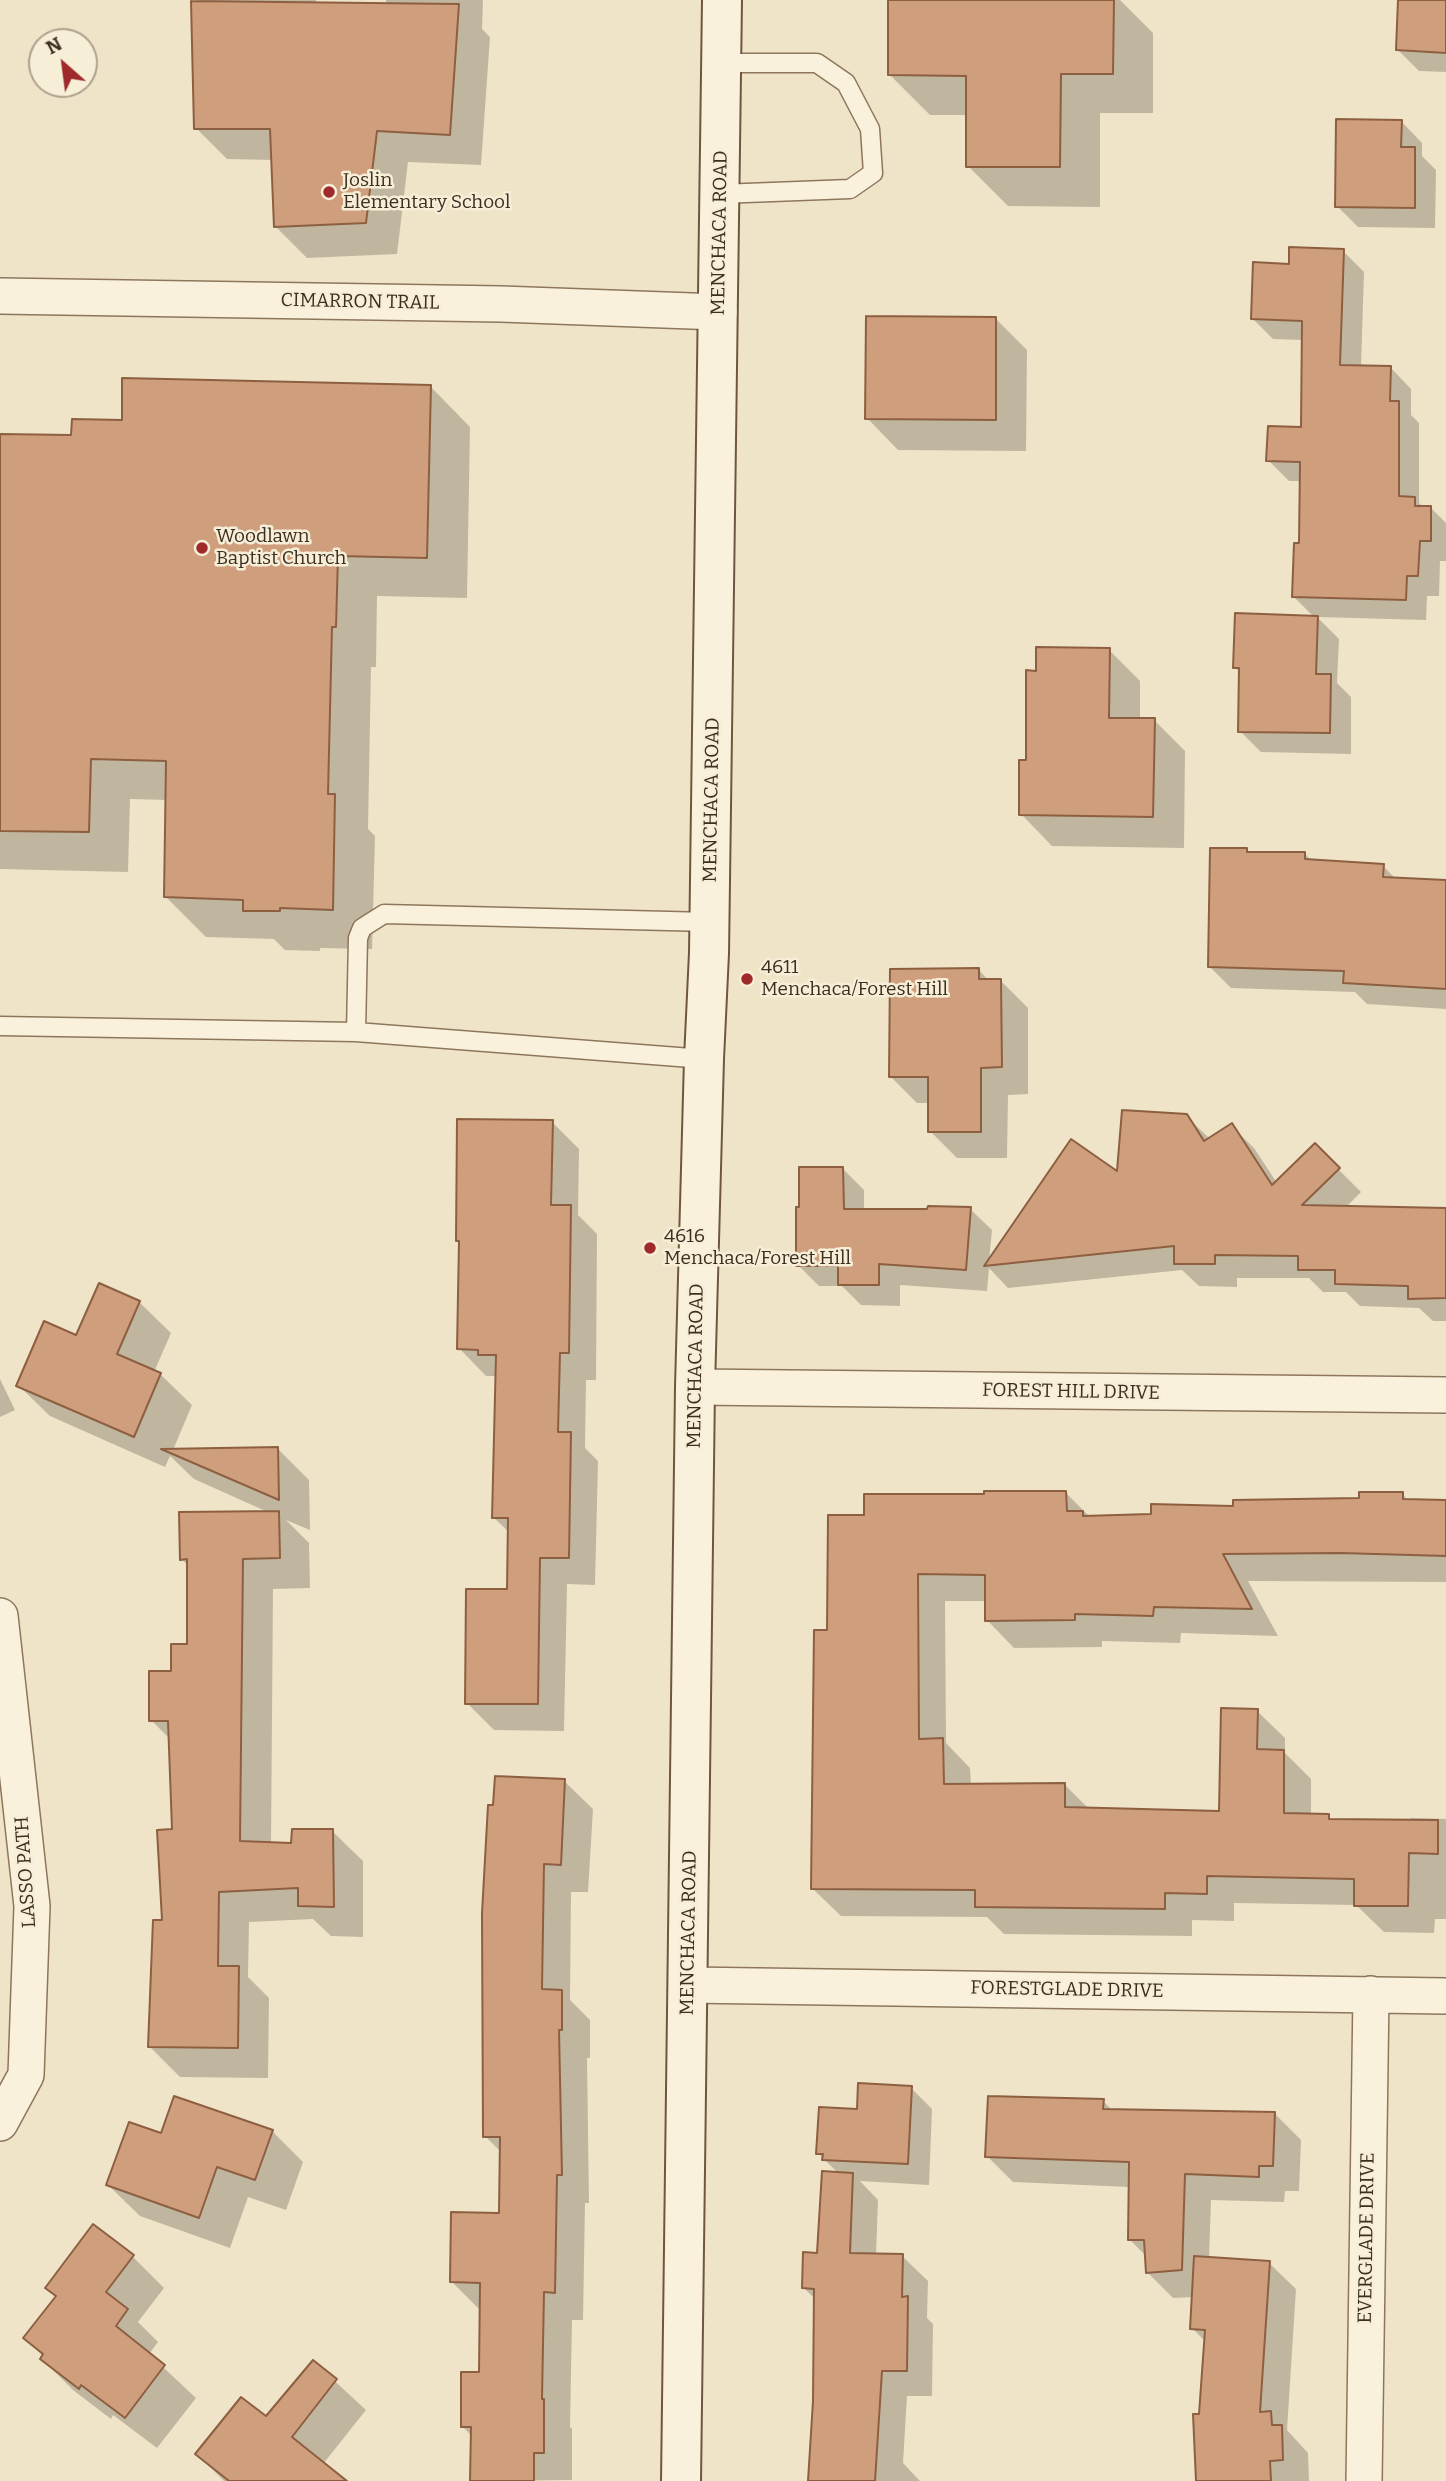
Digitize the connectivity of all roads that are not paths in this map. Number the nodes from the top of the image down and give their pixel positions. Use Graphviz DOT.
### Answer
graph roads {
  1 [pos="722,0"];
  2 [pos="721,63"];
  3 [pos="720,194"];
  4 [pos="0,296"];
  5 [pos="719,312"];
  6 [pos="709,922"];
  7 [pos="0,1026"];
  8 [pos="356,1032"];
  9 [pos="704,1059"];
  10 [pos="695,1387"];
  11 [pos="1446,1395"];
  12 [pos="0,1616"];
  13 [pos="688,1984"];
  14 [pos="1371,1994"];
  15 [pos="1446,1996"];
  16 [pos="0,2123"];
  17 [pos="681,2481"];
  18 [pos="1364,2481"];
  1 -- 2 [label="main road, MENCHACA ROAD"];
  2 -- 3 [label="main road, MENCHACA ROAD"];
  2 -- 3 [label="lane"];
  3 -- 5 [label="main road, MENCHACA ROAD"];
  4 -- 5 [label="street, CIMARRON TRAIL"];
  5 -- 6 [label="main road, MENCHACA ROAD"];
  6 -- 8 [label="lane"];
  6 -- 9 [label="main road, MENCHACA ROAD"];
  7 -- 8 [label="lane"];
  8 -- 9 [label="lane"];
  9 -- 10 [label="main road, MENCHACA ROAD"];
  10 -- 11 [label="street, FOREST HILL DRIVE"];
  10 -- 13 [label="main road, MENCHACA ROAD"];
  12 -- 16 [label="street, LASSO PATH"];
  13 -- 14 [label="street, FORESTGLADE DRIVE"];
  13 -- 17 [label="main road, MENCHACA ROAD"];
  14 -- 15 [label="street, FORESTGLADE DRIVE"];
  14 -- 18 [label="street, EVERGLADE DRIVE"];
}
